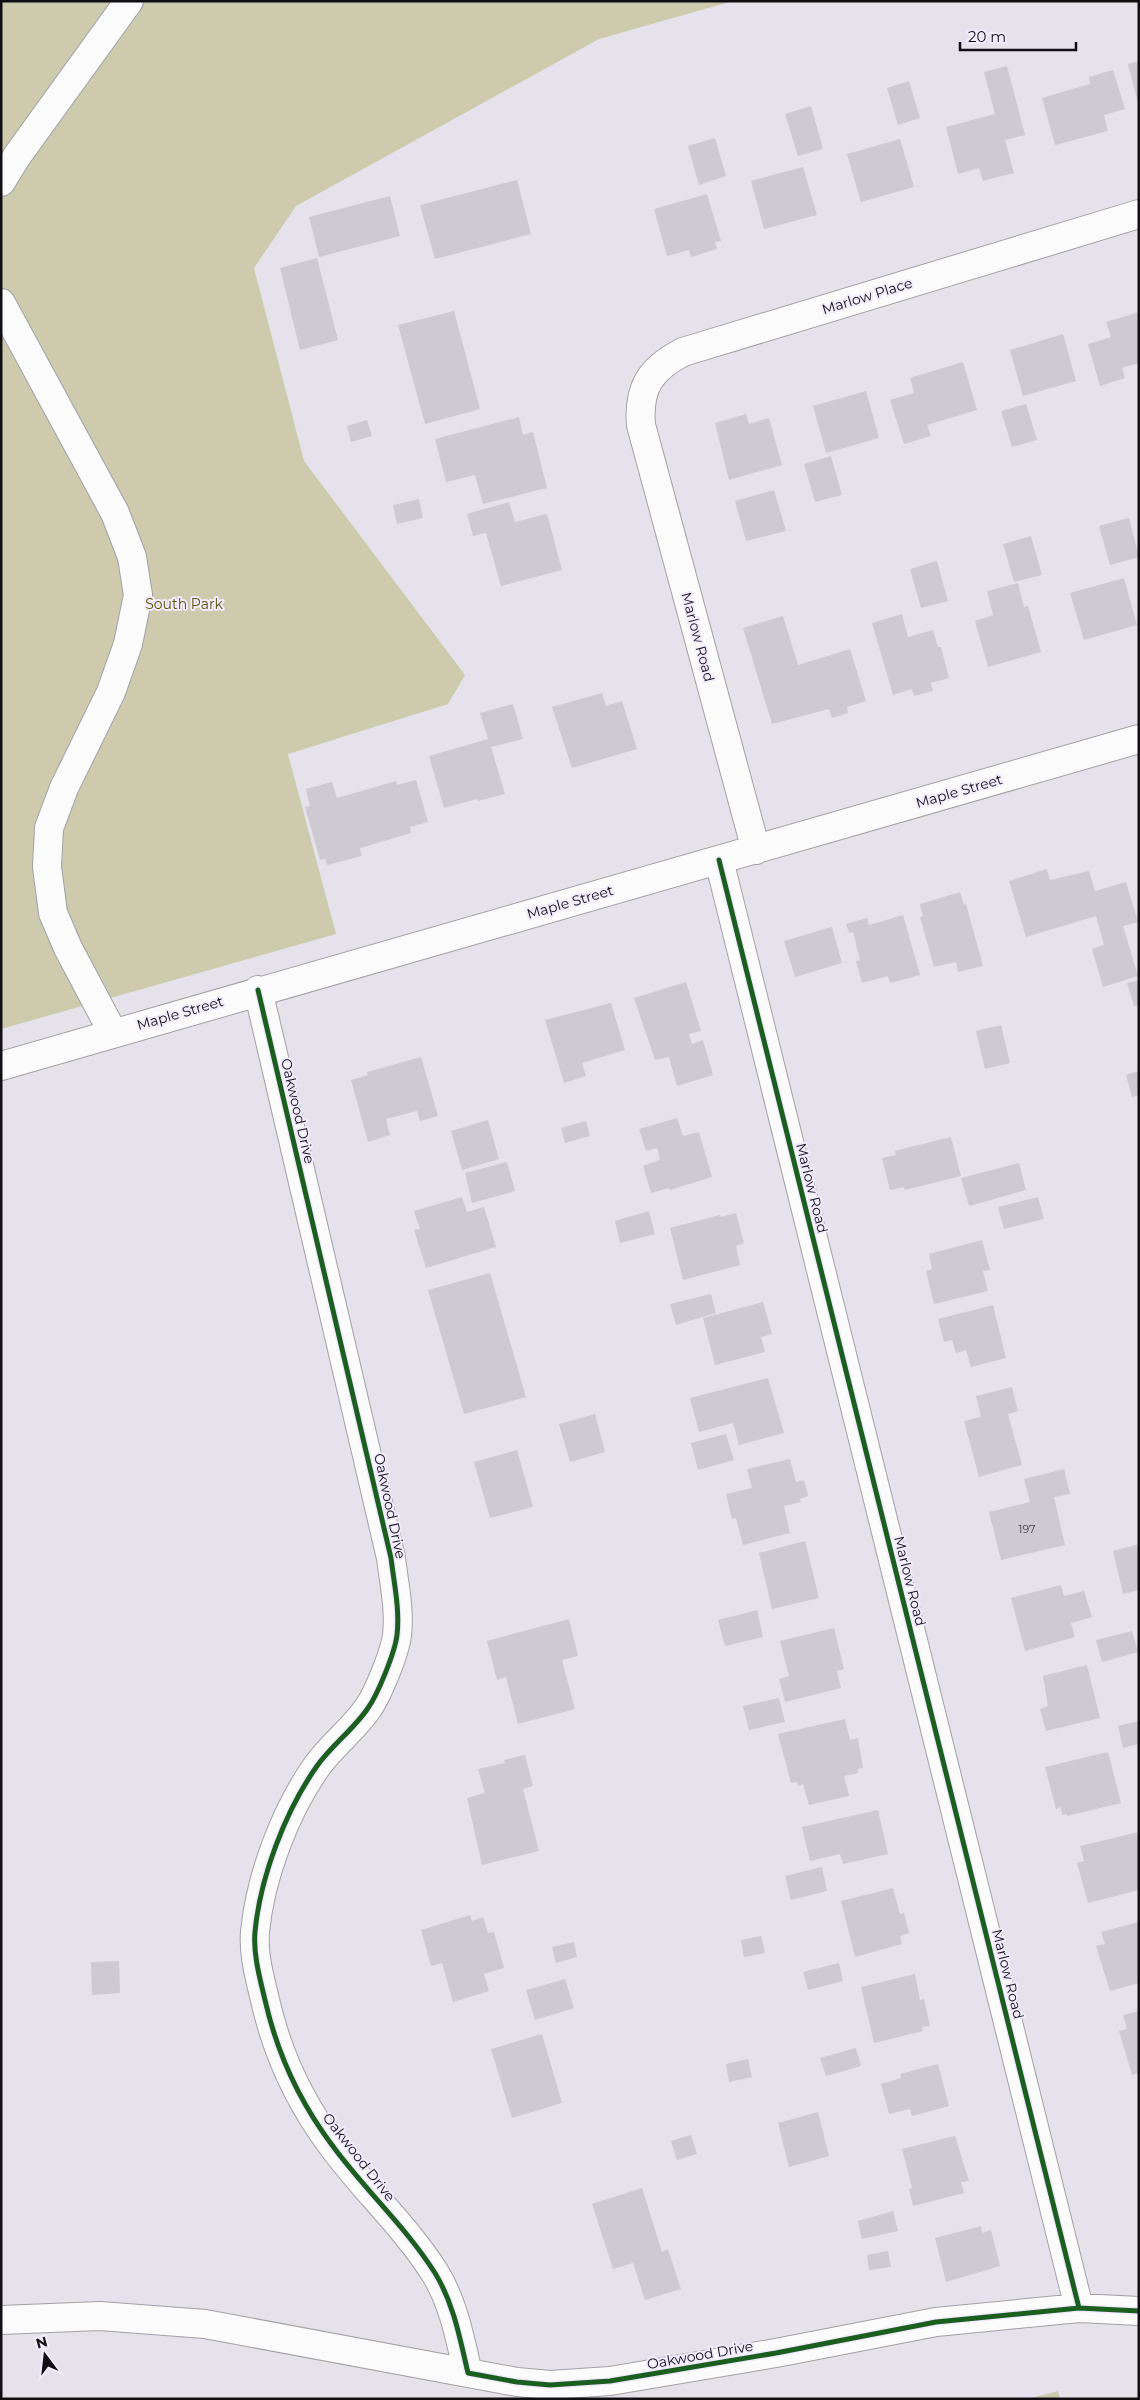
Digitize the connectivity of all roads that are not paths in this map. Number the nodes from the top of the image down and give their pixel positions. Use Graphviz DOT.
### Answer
graph roads {
  1 [pos="129,1"];
  2 [pos="1,182"];
  3 [pos="1139,214"];
  4 [pos="1,303"];
  5 [pos="641,425"];
  6 [pos="1139,739"];
  7 [pos="756,850"];
  8 [pos="719,860"];
  9 [pos="258,990"];
  10 [pos="113,1033"];
  11 [pos="1,1066"];
  12 [pos="1079,2308"];
  13 [pos="1139,2311"];
  14 [pos="1,2320"];
  15 [pos="468,2373"];
  1 -- 2 [label="street"];
  3 -- 5 [label="street, Marlow Place"];
  4 -- 10 [label="street"];
  5 -- 7 [label="street, Marlow Road"];
  6 -- 7 [label="street, Maple Street"];
  7 -- 8 [label="street, Maple Street"];
  8 -- 9 [label="street, Maple Street"];
  8 -- 12 [label="street, Marlow Road"];
  9 -- 10 [label="street, Maple Street"];
  9 -- 15 [label="street, Oakwood Drive"];
  10 -- 11 [label="street, Maple Street"];
  12 -- 13 [label="street, Oakwood Drive"];
  12 -- 15 [label="street, Oakwood Drive"];
  14 -- 15 [label="street"];
}
